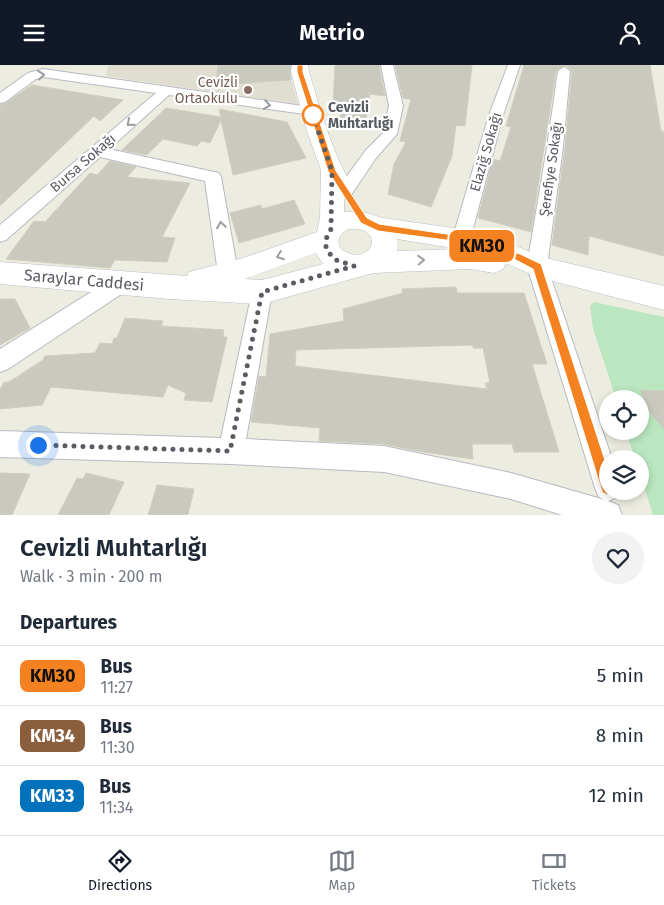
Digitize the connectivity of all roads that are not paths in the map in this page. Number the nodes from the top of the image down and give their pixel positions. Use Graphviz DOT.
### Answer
graph roads {
  1 [pos="300,65"];
  2 [pos="387,65"];
  3 [pos="514,65"];
  4 [pos="100,68"];
  5 [pos="564,71"];
  6 [pos="90,80"];
  7 [pos="166,91"];
  8 [pos="0,99"];
  9 [pos="312,111"];
  10 [pos="98,151"];
  11 [pos="332,171"];
  12 [pos="345,191"];
  13 [pos="371,224"];
  14 [pos="329,234"];
  15 [pos="0,235"];
  16 [pos="462,241"];
  17 [pos="363,264"];
  18 [pos="537,266"];
  19 [pos="0,273"];
  20 [pos="228,273"];
  21 [pos="122,283"];
  22 [pos="169,287"];
  23 [pos="262,292"];
  24 [pos="664,298"];
  25 [pos="0,361"];
  26 [pos="0,444"];
  27 [pos="230,451"];
  28 [pos="599,462"];
  29 [pos="611,500"];
  30 [pos="608,515"];
  31 [pos="616,515"];
  1 -- 9 [label="street"];
  2 -- 12 [label="street"];
  3 -- 16 [label="street, Elaziğ Sokağı"];
  4 -- 6 [label="street"];
  5 -- 18 [label="street, Şerefiye Sokağı"];
  6 -- 7 [label="street"];
  8 -- 6 [label="street, one-way"];
  7 -- 9 [label="street, one-way"];
  7 -- 10 [label="street, Bursa Sokağı, one-way"];
  9 -- 11 [label="street"];
  10 -- 15 [label="street, Bursa Sokağı"];
  20 -- 10 [label="street, one-way"];
  11 -- 12 [label="street"];
  11 -- 14 [label="street"];
  12 -- 13 [label="street"];
  13 -- 14 [label="street"];
  13 -- 16 [label="street, Saraylar Caddesi"];
  13 -- 17 [label="street"];
  14 -- 17 [label="street"];
  14 -- 20 [label="street, Saraylar Caddesi, one-way"];
  16 -- 18 [label="street, Saraylar Caddesi"];
  17 -- 18 [label="street, Saraylar Caddesi, one-way"];
  17 -- 23 [label="street, Saraylar Caddesi"];
  18 -- 24 [label="street, Saraylar Caddesi"];
  18 -- 28 [label="street"];
  19 -- 21 [label="street, Saraylar Caddesi"];
  20 -- 22 [label="street, Saraylar Caddesi"];
  21 -- 22 [label="street, Saraylar Caddesi"];
  21 -- 25 [label="street"];
  22 -- 23 [label="street, Saraylar Caddesi"];
  23 -- 27 [label="street"];
  26 -- 27 [label="street"];
  27 -- 30 [label="street"];
  29 -- 31 [label="street"];
}
